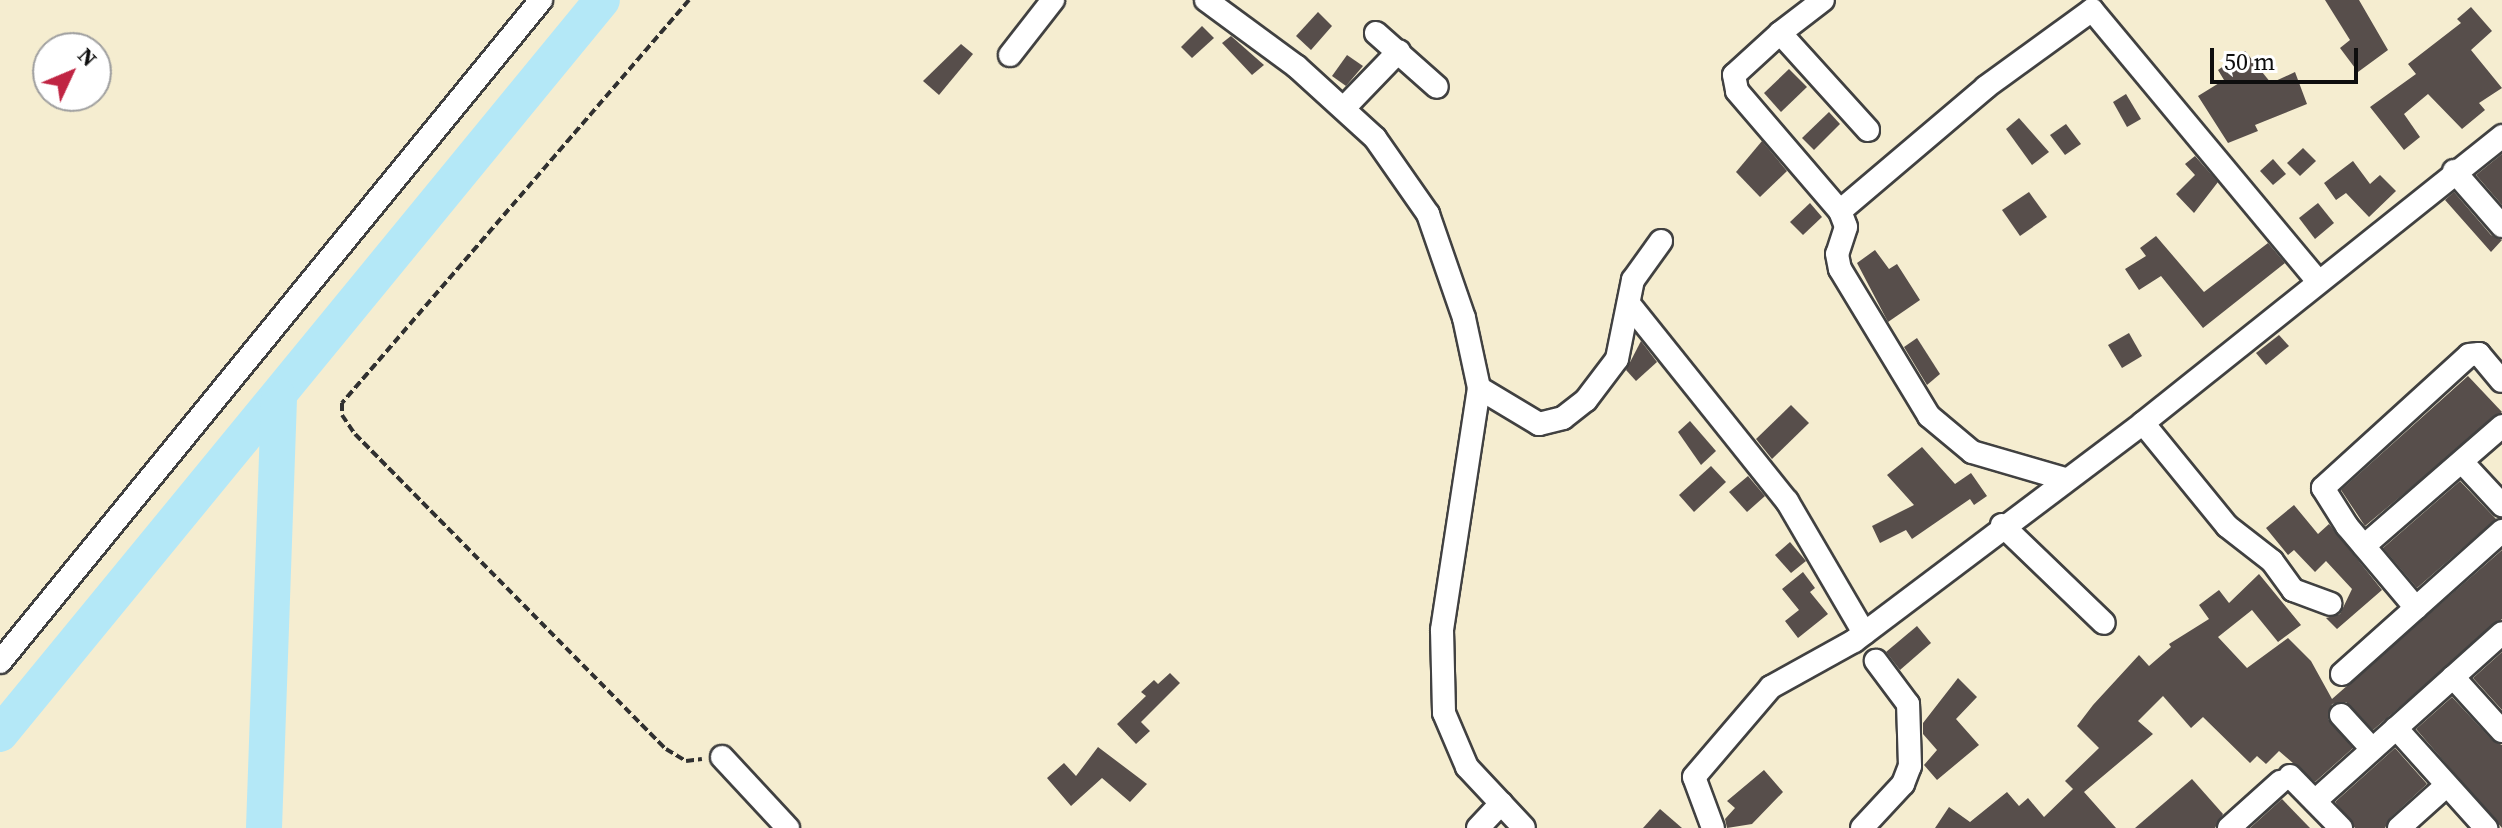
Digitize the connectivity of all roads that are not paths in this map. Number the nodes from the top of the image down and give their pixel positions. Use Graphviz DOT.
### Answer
graph roads {
  1 [pos="541,0"];
  2 [pos="1053,0"];
  3 [pos="1206,0"];
  4 [pos="1823,0"];
  5 [pos="2089,5"];
  6 [pos="1376,33"];
  7 [pos="1780,33"];
  8 [pos="1399,51"];
  9 [pos="1010,55"];
  10 [pos="1437,87"];
  11 [pos="1344,108"];
  12 [pos="1868,130"];
  13 [pos="2502,136"];
  14 [pos="2454,171"];
  15 [pos="1840,211"];
  16 [pos="2502,226"];
  17 [pos="1661,241"];
  18 [pos="2317,280"];
  19 [pos="1629,304"];
  20 [pos="2502,381"];
  21 [pos="1479,388"];
  22 [pos="2143,423"];
  23 [pos="2502,426"];
  24 [pos="2462,462"];
  25 [pos="2065,479"];
  26 [pos="2502,505"];
  27 [pos="2002,525"];
  28 [pos="2502,531"];
  29 [pos="2364,546"];
  30 [pos="2331,604"];
  31 [pos="2416,608"];
  32 [pos="2104,623"];
  33 [pos="1864,633"];
  34 [pos="2502,633"];
  35 [pos="1876,661"];
  36 [pos="0,662"];
  37 [pos="2342,674"];
  38 [pos="2453,677"];
  39 [pos="2341,715"];
  40 [pos="2396,728"];
  41 [pos="2502,731"];
  42 [pos="2372,749"];
  43 [pos="722,757"];
  44 [pos="2447,785"];
  45 [pos="2315,801"];
  46 [pos="1501,803"];
  47 [pos="788,828"];
  48 [pos="1478,828"];
  49 [pos="1524,828"];
  50 [pos="1713,828"];
  51 [pos="1862,828"];
  52 [pos="2229,828"];
  53 [pos="2341,828"];
  54 [pos="2399,828"];
  55 [pos="2486,828"];
  1 -- 36 [label="street"];
  2 -- 9 [label="street"];
  3 -- 11 [label="street"];
  4 -- 7 [label="street"];
  5 -- 15 [label="street"];
  5 -- 18 [label="street"];
  6 -- 8 [label="street"];
  7 -- 12 [label="street"];
  7 -- 15 [label="street"];
  8 -- 10 [label="street"];
  8 -- 11 [label="street"];
  11 -- 21 [label="street"];
  13 -- 14 [label="street"];
  14 -- 16 [label="street"];
  14 -- 18 [label="street"];
  15 -- 25 [label="street"];
  17 -- 19 [label="street"];
  18 -- 22 [label="street"];
  19 -- 21 [label="street"];
  19 -- 33 [label="street"];
  20 -- 29 [label="street"];
  21 -- 46 [label="street"];
  22 -- 25 [label="street"];
  22 -- 30 [label="street"];
  23 -- 24 [label="street"];
  24 -- 26 [label="street"];
  24 -- 29 [label="street"];
  25 -- 27 [label="street"];
  27 -- 32 [label="street"];
  27 -- 33 [label="street"];
  28 -- 31 [label="street"];
  29 -- 31 [label="street"];
  31 -- 37 [label="street"];
  33 -- 50 [label="street"];
  34 -- 38 [label="street"];
  35 -- 51 [label="street"];
  38 -- 40 [label="street"];
  38 -- 41 [label="street"];
  39 -- 42 [label="street"];
  40 -- 42 [label="street"];
  40 -- 44 [label="street"];
  42 -- 45 [label="street"];
  43 -- 47 [label="street"];
  44 -- 54 [label="street"];
  44 -- 55 [label="street"];
  45 -- 52 [label="street"];
  45 -- 53 [label="street"];
  46 -- 48 [label="street"];
  46 -- 49 [label="street"];
}
